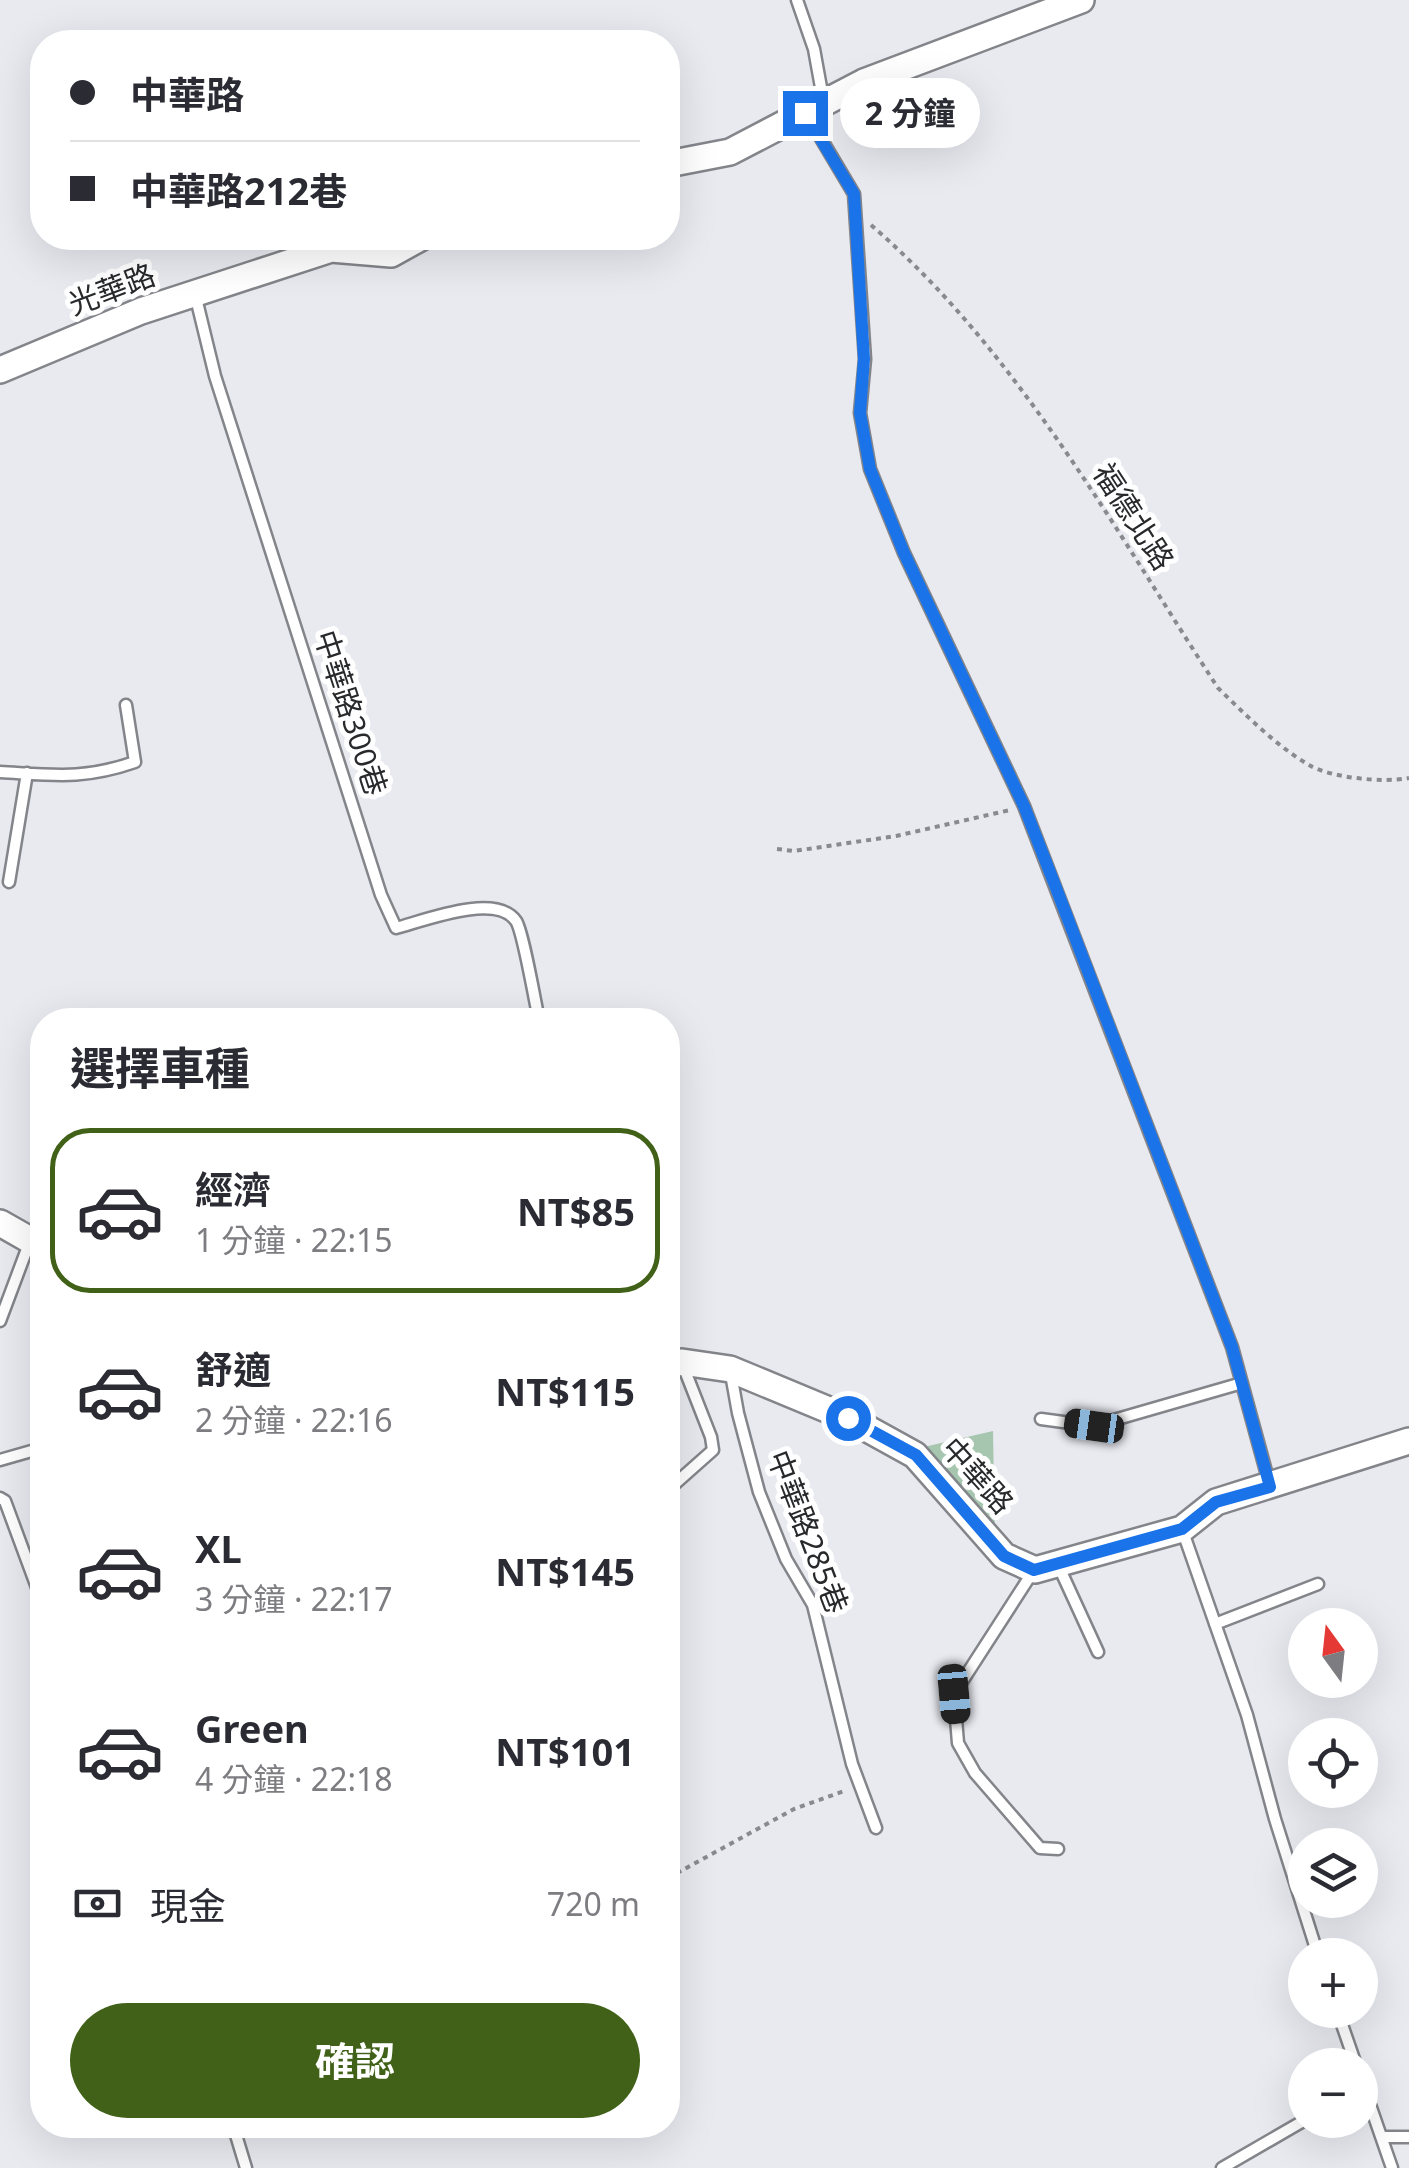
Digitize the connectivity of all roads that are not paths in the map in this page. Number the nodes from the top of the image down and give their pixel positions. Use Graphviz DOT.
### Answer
graph roads {
  1 [pos="798,0"];
  2 [pos="1080,0"];
  3 [pos="805,113"];
  4 [pos="680,162"];
  5 [pos="325,250"];
  6 [pos="351,250"];
  7 [pos="398,250"];
  8 [pos="195,294"];
  9 [pos="0,370"];
  10 [pos="126,705"];
  11 [pos="0,772"];
  12 [pos="27,773"];
  13 [pos="8,882"];
  14 [pos="537,1008"];
  15 [pos="0,1223"];
  16 [pos="30,1239"];
  17 [pos="30,1255"];
  18 [pos="0,1321"];
  19 [pos="680,1364"];
  20 [pos="730,1369"];
  21 [pos="680,1374"];
  22 [pos="1242,1383"];
  23 [pos="1041,1419"];
  24 [pos="1409,1441"];
  25 [pos="30,1451"];
  26 [pos="0,1460"];
  27 [pos="680,1479"];
  28 [pos="1270,1487"];
  29 [pos="0,1498"];
  30 [pos="1182,1529"];
  31 [pos="1046,1567"];
  32 [pos="30,1569"];
  33 [pos="1318,1584"];
  34 [pos="1215,1624"];
  35 [pos="1098,1652"];
  36 [pos="876,1828"];
  37 [pos="1058,1848"];
  38 [pos="1312,1938"];
  39 [pos="1378,2127"];
  40 [pos="1288,2130"];
  41 [pos="1382,2136"];
  42 [pos="237,2138"];
  43 [pos="1409,2138"];
  44 [pos="246,2168"];
  45 [pos="1222,2168"];
  46 [pos="1392,2168"];
  1 -- 3 [label="lane"];
  2 -- 3 [label="street"];
  3 -- 4 [label="street"];
  3 -- 22 [label="lane"];
  5 -- 8 [label="street, 光華路"];
  6 -- 7 [label="street, 光華路"];
  8 -- 9 [label="street, 光華路"];
  8 -- 14 [label="lane, 中華路300巷"];
  10 -- 12 [label="lane"];
  11 -- 12 [label="lane"];
  12 -- 13 [label="lane"];
  15 -- 16 [label="street"];
  17 -- 18 [label="lane"];
  19 -- 20 [label="street, 中華路"];
  20 -- 31 [label="street, 中華路"];
  20 -- 36 [label="lane, 中華路285巷"];
  21 -- 27 [label="lane"];
  22 -- 23 [label="lane"];
  22 -- 28 [label="lane"];
  24 -- 28 [label="street"];
  25 -- 26 [label="lane"];
  28 -- 30 [label="street"];
  29 -- 32 [label="lane"];
  30 -- 31 [label="street"];
  30 -- 34 [label="lane"];
  31 -- 35 [label="lane"];
  31 -- 37 [label="lane"];
  33 -- 34 [label="lane"];
  34 -- 38 [label="lane"];
  39 -- 41 [label="lane"];
  40 -- 45 [label="lane"];
  41 -- 43 [label="lane"];
  41 -- 46 [label="lane"];
  42 -- 44 [label="lane"];
}
